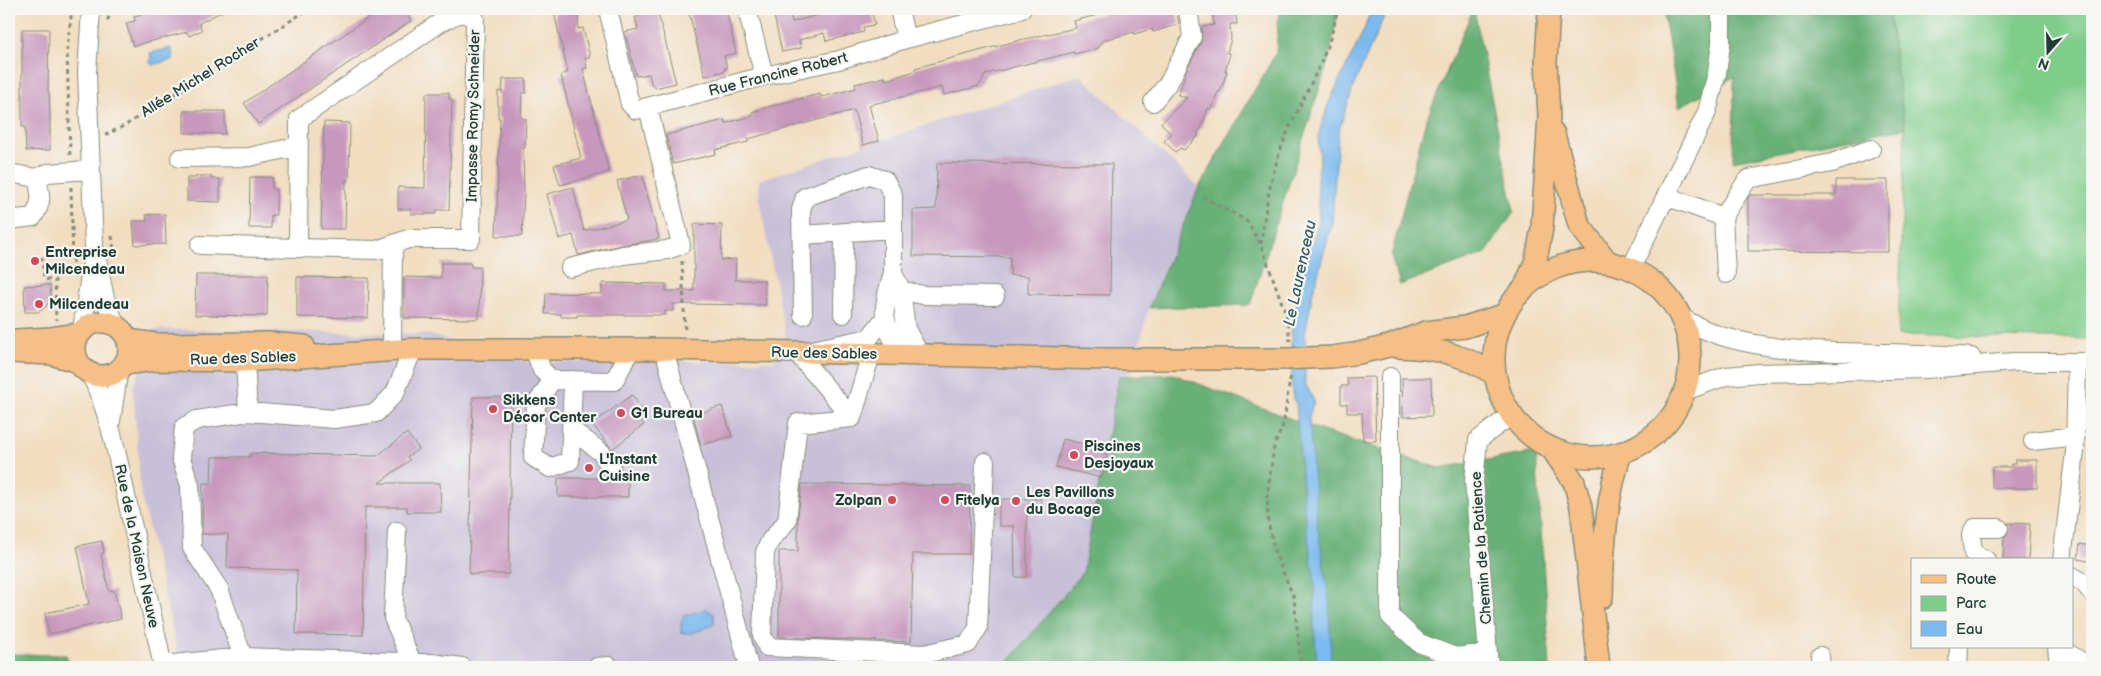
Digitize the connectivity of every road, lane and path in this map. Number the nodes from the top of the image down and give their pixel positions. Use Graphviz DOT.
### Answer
graph roads {
  1 [pos="91,9"];
  2 [pos="309,9"];
  3 [pos="608,9"];
  4 [pos="747,9"];
  5 [pos="899,9"];
  6 [pos="1022,9"];
  7 [pos="1188,9"];
  8 [pos="1337,9"];
  9 [pos="1548,9"];
  10 [pos="1721,9"];
  11 [pos="906,39"];
  12 [pos="764,76"];
  13 [pos="1153,102"];
  14 [pos="648,107"];
  15 [pos="1549,116"];
  16 [pos="90,142"];
  17 [pos="298,146"];
  18 [pos="1870,149"];
  19 [pos="180,158"];
  20 [pos="89,170"];
  21 [pos="9,173"];
  22 [pos="37,178"];
  23 [pos="1666,196"];
  24 [pos="1203,197"];
  25 [pos="1723,217"];
  26 [pos="9,220"];
  27 [pos="893,228"];
  28 [pos="844,233"];
  29 [pos="802,235"];
  30 [pos="393,245"];
  31 [pos="681,245"];
  32 [pos="1261,245"];
  33 [pos="94,246"];
  34 [pos="200,246"];
  35 [pos="298,248"];
  36 [pos="42,257"];
  37 [pos="1607,261"];
  38 [pos="570,268"];
  39 [pos="1631,268"];
  40 [pos="1726,274"];
  41 [pos="894,283"];
  42 [pos="1526,284"];
  43 [pos="995,296"];
  44 [pos="842,314"];
  45 [pos="803,315"];
  46 [pos="1503,315"];
  47 [pos="1682,318"];
  48 [pos="884,319"];
  49 [pos="80,332"];
  50 [pos="122,333"];
  51 [pos="51,338"];
  52 [pos="9,340"];
  53 [pos="1389,346"];
  54 [pos="534,349"];
  55 [pos="631,349"];
  56 [pos="664,349"];
  57 [pos="402,350"];
  58 [pos="686,350"];
  59 [pos="9,352"];
  60 [pos="361,352"];
  61 [pos="797,353"];
  62 [pos="871,354"];
  63 [pos="910,355"];
  64 [pos="1294,359"];
  65 [pos="245,361"];
  66 [pos="2014,362"];
  67 [pos="2085,362"];
  68 [pos="122,367"];
  69 [pos="84,368"];
  70 [pos="1494,374"];
  71 [pos="1390,377"];
  72 [pos="552,380"];
  73 [pos="573,380"];
  74 [pos="1685,391"];
  75 [pos="248,412"];
  76 [pos="1510,415"];
  77 [pos="852,418"];
  78 [pos="110,424"];
  79 [pos="572,430"];
  80 [pos="2076,436"];
  81 [pos="2033,441"];
  82 [pos="1552,449"];
  83 [pos="1622,452"];
  84 [pos="985,462"];
  85 [pos="612,470"];
  86 [pos="1999,528"];
  87 [pos="397,531"];
  88 [pos="1982,558"];
  89 [pos="2057,558"];
  90 [pos="1959,648"];
  91 [pos="2058,648"];
  92 [pos="2060,648"];
  93 [pos="243,657"];
  94 [pos="1489,660"];
  95 [pos="2082,662"];
  96 [pos="209,664"];
  97 [pos="412,665"];
  98 [pos="163,666"];
  99 [pos="462,667"];
  100 [pos="749,667"];
  101 [pos="1301,667"];
  102 [pos="1599,667"];
  103 [pos="1958,667"];
  104 [pos="2059,667"];
  1 -- 16 [label="street"];
  2 -- 16 [label="path, Allée Michel Rocher"];
  3 -- 14 [label="street"];
  4 -- 12 [label="street"];
  5 -- 11 [label="street"];
  6 -- 11 [label="street, Rue Francine Robert"];
  7 -- 13 [label="street"];
  8 -- 32 [label="path"];
  9 -- 15 [label="main road"];
  10 -- 23 [label="street"];
  11 -- 12 [label="street, Rue Francine Robert"];
  12 -- 14 [label="street, Rue Francine Robert"];
  14 -- 31 [label="street"];
  15 -- 37 [label="main road"];
  15 -- 42 [label="main road"];
  16 -- 20 [label="street"];
  17 -- 19 [label="street"];
  17 -- 30 [label="street, Impasse Romy Schneider"];
  17 -- 35 [label="street, Impasse Romy Schneider"];
  18 -- 25 [label="street"];
  20 -- 22 [label="street"];
  20 -- 33 [label="street"];
  21 -- 22 [label="street"];
  22 -- 26 [label="street"];
  23 -- 25 [label="street"];
  23 -- 39 [label="street"];
  24 -- 32 [label="path"];
  25 -- 40 [label="street"];
  27 -- 28 [label="street"];
  27 -- 29 [label="street"];
  27 -- 41 [label="street"];
  28 -- 29 [label="street"];
  28 -- 44 [label="street"];
  29 -- 45 [label="street"];
  30 -- 35 [label="street, Impasse Romy Schneider"];
  30 -- 57 [label="street"];
  31 -- 38 [label="street"];
  31 -- 58 [label="path"];
  32 -- 64 [label="path"];
  33 -- 49 [label="street"];
  33 -- 50 [label="street"];
  34 -- 35 [label="street"];
  36 -- 51 [label="path"];
  37 -- 39 [label="main road"];
  37 -- 42 [label="main road"];
  39 -- 47 [label="main road"];
  41 -- 43 [label="street"];
  41 -- 48 [label="street"];
  41 -- 63 [label="street"];
  42 -- 46 [label="main road"];
  46 -- 53 [label="main road, Rue des Sables"];
  46 -- 70 [label="main road"];
  47 -- 66 [label="street"];
  47 -- 74 [label="main road"];
  48 -- 61 [label="street"];
  48 -- 63 [label="street"];
  49 -- 50 [label="main road"];
  49 -- 51 [label="main road"];
  49 -- 69 [label="main road"];
  50 -- 60 [label="main road, Rue des Sables"];
  50 -- 68 [label="main road"];
  51 -- 52 [label="main road"];
  53 -- 64 [label="main road, Rue des Sables"];
  53 -- 70 [label="main road, Rue des Sables"];
  54 -- 55 [label="main road, Rue des Sables"];
  54 -- 57 [label="main road, Rue des Sables"];
  54 -- 72 [label="street"];
  55 -- 56 [label="main road, Rue des Sables"];
  55 -- 73 [label="street"];
  56 -- 58 [label="main road, Rue des Sables"];
  56 -- 100 [label="street"];
  57 -- 60 [label="main road, Rue des Sables"];
  57 -- 75 [label="street"];
  58 -- 61 [label="main road, Rue des Sables"];
  59 -- 69 [label="main road"];
  60 -- 65 [label="main road, Rue des Sables"];
  61 -- 62 [label="main road, Rue des Sables"];
  61 -- 77 [label="street"];
  62 -- 63 [label="main road, Rue des Sables"];
  62 -- 77 [label="street"];
  63 -- 64 [label="main road, Rue des Sables"];
  64 -- 101 [label="path"];
  65 -- 68 [label="main road, Rue des Sables"];
  65 -- 75 [label="street"];
  66 -- 67 [label="street"];
  66 -- 74 [label="street"];
  67 -- 80 [label="street"];
  68 -- 69 [label="main road"];
  68 -- 78 [label="street, Rue de la Maison Neuve"];
  69 -- 78 [label="street, Rue de la Maison Neuve"];
  70 -- 76 [label="main road"];
  71 -- 94 [label="street"];
  72 -- 73 [label="street"];
  72 -- 79 [label="street"];
  73 -- 79 [label="street"];
  74 -- 83 [label="main road"];
  75 -- 93 [label="street"];
  76 -- 82 [label="main road"];
  76 -- 94 [label="street, Chemin de la Patience"];
  77 -- 84 [label="street"];
  78 -- 98 [label="street, Rue de la Maison Neuve"];
  79 -- 85 [label="street"];
  80 -- 81 [label="street"];
  80 -- 89 [label="street"];
  82 -- 83 [label="main road"];
  82 -- 102 [label="main road"];
  83 -- 102 [label="main road"];
  86 -- 88 [label="street"];
  87 -- 97 [label="street"];
  90 -- 103 [label="street"];
  91 -- 104 [label="street"];
  92 -- 95 [label="street"];
  93 -- 96 [label="street"];
  93 -- 97 [label="street"];
  96 -- 98 [label="street"];
  97 -- 99 [label="street"];
}
